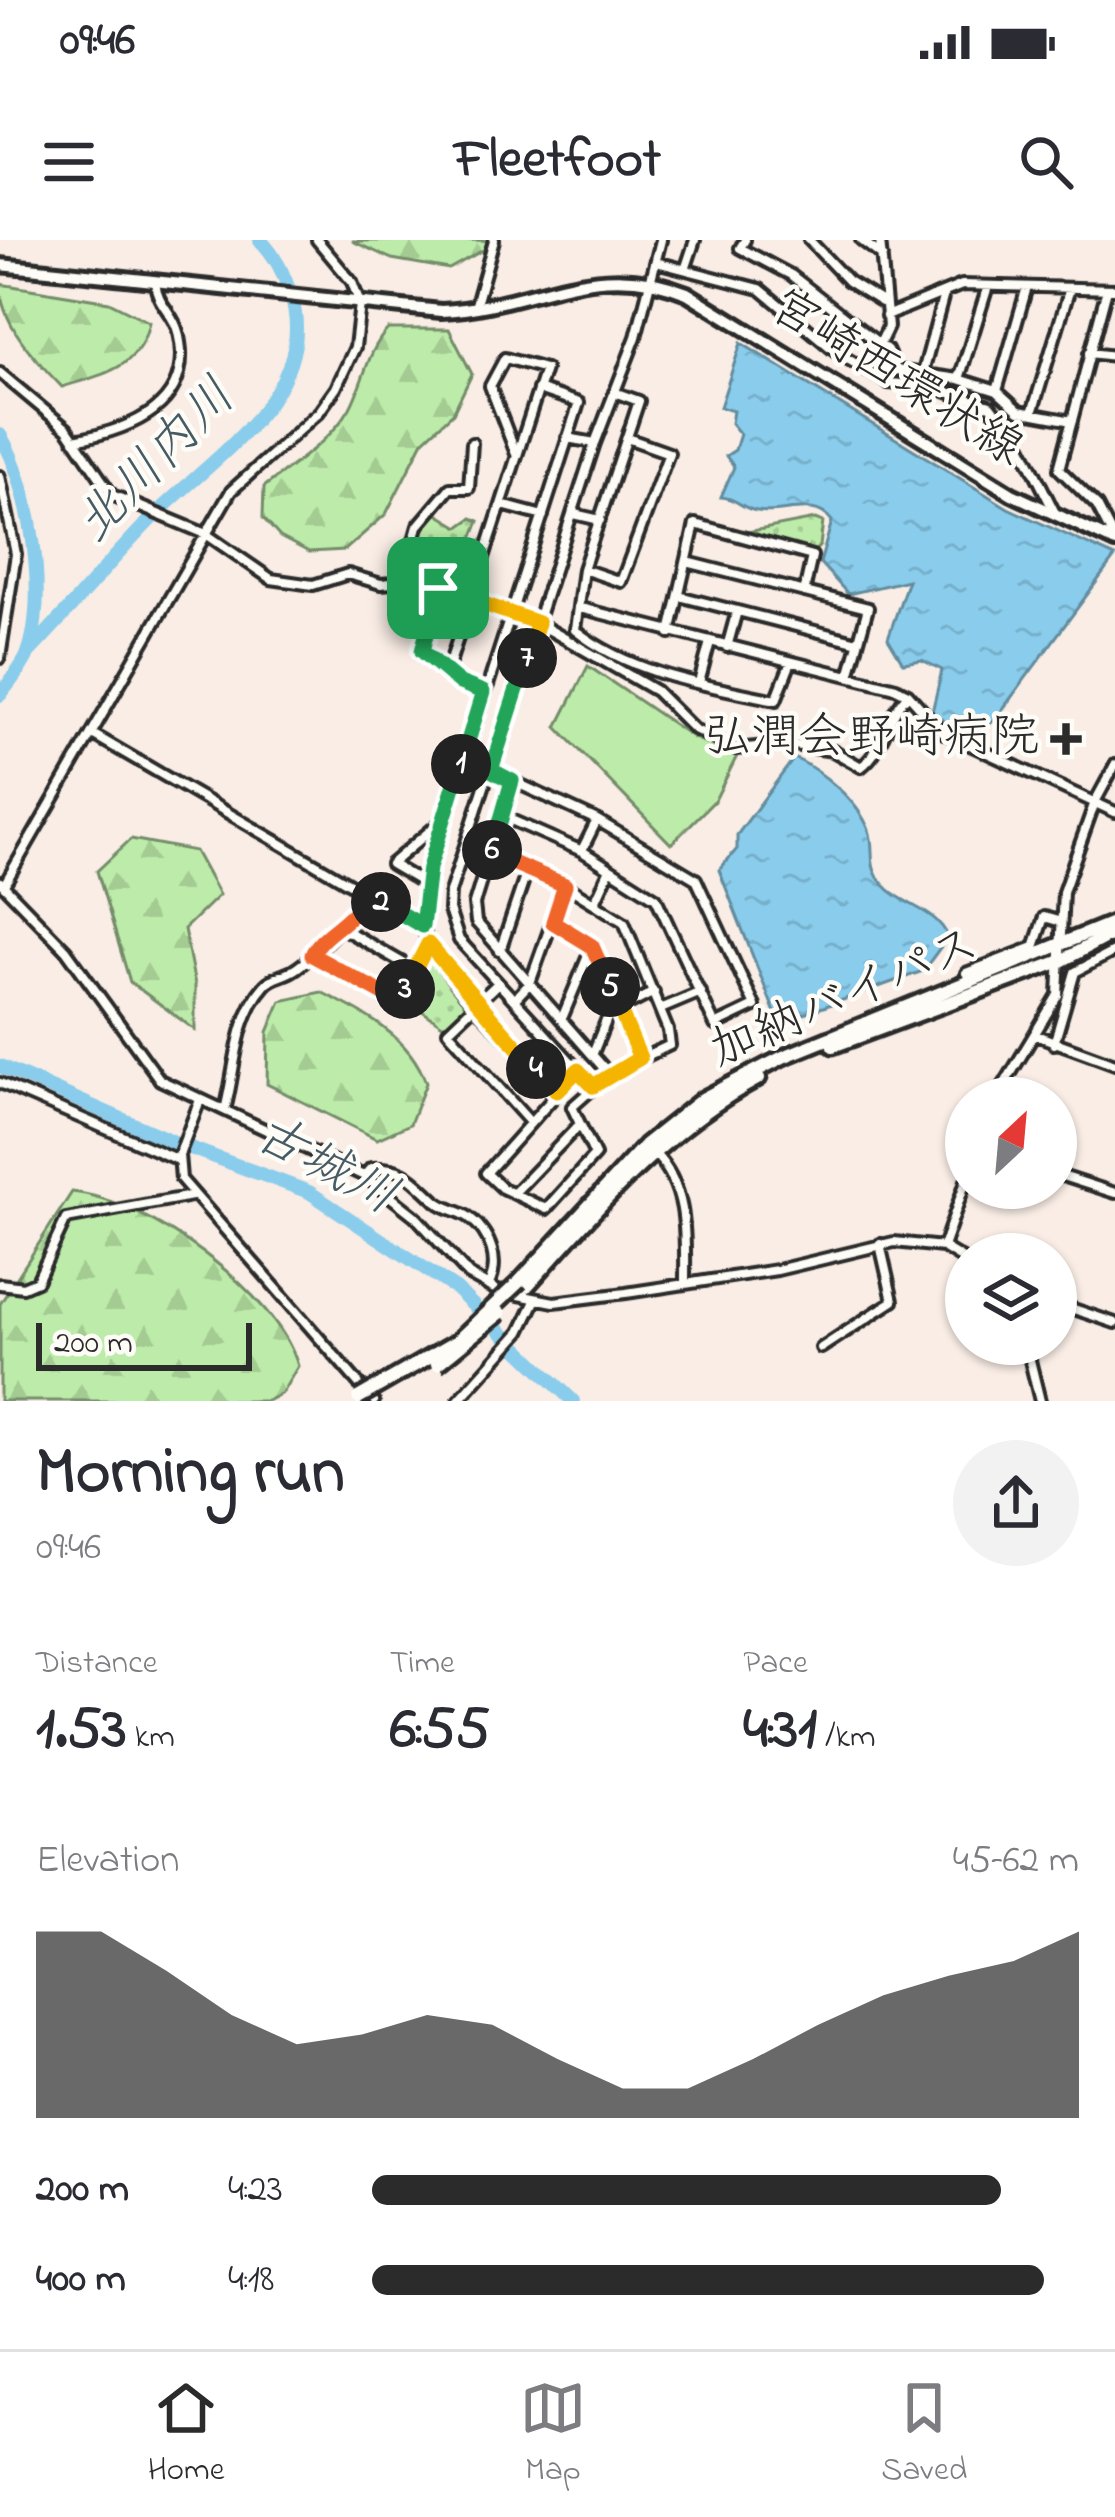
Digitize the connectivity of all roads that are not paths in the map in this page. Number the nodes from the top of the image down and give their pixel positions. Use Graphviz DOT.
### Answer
graph roads {
  1 [pos="316,240"];
  2 [pos="494,240"];
  3 [pos="661,240"];
  4 [pos="695,240"];
  5 [pos="745,240"];
  6 [pos="809,240"];
  7 [pos="861,240"];
  8 [pos="880,240"];
  9 [pos="881,256"];
  10 [pos="656,262"];
  11 [pos="0,266"];
  12 [pos="686,267"];
  13 [pos="652,279"];
  14 [pos="155,282"];
  15 [pos="988,286"];
  16 [pos="1027,287"];
  17 [pos="1070,288"];
  18 [pos="1111,289"];
  19 [pos="944,292"];
  20 [pos="884,303"];
  21 [pos="360,304"];
  22 [pos="475,309"];
  23 [pos="886,316"];
  24 [pos="880,345"];
  25 [pos="1089,353"];
  26 [pos="1115,356"];
  27 [pos="867,371"];
  28 [pos="923,372"];
  29 [pos="0,373"];
  30 [pos="959,379"];
  31 [pos="538,389"];
  32 [pos="997,391"];
  33 [pos="614,392"];
  34 [pos="1032,413"];
  35 [pos="1072,421"];
  36 [pos="627,438"];
  37 [pos="567,439"];
  38 [pos="74,440"];
  39 [pos="472,443"];
  40 [pos="595,443"];
  41 [pos="516,454"];
  42 [pos="0,476"];
  43 [pos="502,505"];
  44 [pos="574,514"];
  45 [pos="1056,515"];
  46 [pos="543,516"];
  47 [pos="600,520"];
  48 [pos="206,534"];
  49 [pos="1115,541"];
  50 [pos="687,562"];
  51 [pos="583,569"];
  52 [pos="403,580"];
  53 [pos="438,588"];
  54 [pos="804,592"];
  55 [pos="680,596"];
  56 [pos="471,597"];
  57 [pos="580,608"];
  58 [pos="513,611"];
  59 [pos="736,611"];
  60 [pos="538,623"];
  61 [pos="670,633"];
  62 [pos="710,642"];
  63 [pos="858,642"];
  64 [pos="727,647"];
  65 [pos="0,658"];
  66 [pos="791,662"];
  67 [pos="638,667"];
  68 [pos="447,672"];
  69 [pos="849,676"];
  70 [pos="633,679"];
  71 [pos="700,680"];
  72 [pos="483,692"];
  73 [pos="908,694"];
  74 [pos="94,735"];
  75 [pos="1115,765"];
  76 [pos="491,770"];
  77 [pos="512,781"];
  78 [pos="1095,802"];
  79 [pos="1115,812"];
  80 [pos="502,816"];
  81 [pos="446,818"];
  82 [pos="597,820"];
  83 [pos="582,851"];
  84 [pos="491,854"];
  85 [pos="528,868"];
  86 [pos="610,869"];
  87 [pos="2,884"];
  88 [pos="425,884"];
  89 [pos="565,885"];
  90 [pos="366,893"];
  91 [pos="595,902"];
  92 [pos="1058,921"];
  93 [pos="553,922"];
  94 [pos="1115,922"];
  95 [pos="422,926"];
  96 [pos="342,928"];
  97 [pos="1115,932"];
  98 [pos="428,944"];
  99 [pos="592,946"];
  100 [pos="1115,950"];
  101 [pos="500,951"];
  102 [pos="312,955"];
  103 [pos="1060,955"];
  104 [pos="415,970"];
  105 [pos="966,973"];
  106 [pos="497,983"];
  107 [pos="530,983"];
  108 [pos="654,992"];
  109 [pos="701,992"];
  110 [pos="614,999"];
  111 [pos="514,1000"];
  112 [pos="476,1005"];
  113 [pos="663,1008"];
  114 [pos="619,1010"];
  115 [pos="562,1017"];
  116 [pos="1036,1035"];
  117 [pos="1054,1044"];
  118 [pos="593,1053"];
  119 [pos="640,1058"];
  120 [pos="1115,1064"];
  121 [pos="578,1070"];
  122 [pos="609,1074"];
  123 [pos="1009,1077"];
  124 [pos="0,1083"];
  125 [pos="593,1086"];
  126 [pos="557,1091"];
  127 [pos="200,1100"];
  128 [pos="225,1110"];
  129 [pos="528,1120"];
  130 [pos="580,1125"];
  131 [pos="649,1148"];
  132 [pos="179,1158"];
  133 [pos="364,1176"];
  134 [pos="1077,1181"];
  135 [pos="515,1192"];
  136 [pos="1115,1193"];
  137 [pos="192,1196"];
  138 [pos="956,1209"];
  139 [pos="880,1244"];
  140 [pos="943,1247"];
  141 [pos="685,1282"];
  142 [pos="0,1284"];
  143 [pos="488,1286"];
  144 [pos="535,1301"];
  145 [pos="1077,1310"];
  146 [pos="1115,1323"];
  147 [pos="821,1348"];
  148 [pos="1031,1365"];
  149 [pos="364,1400"];
  150 [pos="458,1401"];
  151 [pos="1040,1401"];
  1 -- 21 [label="street"];
  2 -- 22 [label="street"];
  3 -- 10 [label="street"];
  4 -- 12 [label="street"];
  5 -- 24 [label="street"];
  6 -- 20 [label="street"];
  7 -- 9 [label="street"];
  8 -- 9 [label="street"];
  9 -- 20 [label="street"];
  10 -- 12 [label="street"];
  10 -- 13 [label="street"];
  11 -- 14 [label="main road, 宮崎西環状線"];
  12 -- 27 [label="street"];
  13 -- 22 [label="main road, 宮崎西環状線"];
  13 -- 33 [label="street"];
  13 -- 45 [label="main road, 宮崎西環状線"];
  14 -- 21 [label="main road, 宮崎西環状線"];
  14 -- 38 [label="street"];
  15 -- 16 [label="street"];
  15 -- 19 [label="street"];
  15 -- 30 [label="street"];
  16 -- 17 [label="street"];
  16 -- 32 [label="street"];
  17 -- 18 [label="street"];
  17 -- 34 [label="street"];
  18 -- 25 [label="street"];
  19 -- 23 [label="street"];
  19 -- 28 [label="street"];
  20 -- 23 [label="street"];
  21 -- 22 [label="main road, 宮崎西環状線"];
  21 -- 48 [label="street"];
  23 -- 24 [label="street"];
  24 -- 27 [label="street"];
  24 -- 28 [label="street"];
  25 -- 26 [label="street"];
  25 -- 35 [label="street"];
  27 -- 45 [label="street"];
  28 -- 30 [label="street"];
  29 -- 38 [label="street"];
  30 -- 32 [label="street"];
  31 -- 37 [label="street"];
  31 -- 41 [label="street"];
  31 -- 41 [label="street"];
  32 -- 34 [label="street"];
  33 -- 36 [label="street"];
  33 -- 40 [label="street"];
  34 -- 35 [label="street"];
  35 -- 49 [label="street"];
  36 -- 47 [label="street"];
  36 -- 51 [label="street"];
  37 -- 40 [label="street"];
  37 -- 46 [label="street"];
  38 -- 48 [label="street"];
  39 -- 52 [label="street"];
  40 -- 44 [label="street"];
  41 -- 43 [label="street"];
  42 -- 65 [label="street"];
  43 -- 46 [label="street"];
  43 -- 56 [label="street"];
  44 -- 47 [label="street"];
  44 -- 60 [label="street"];
  45 -- 49 [label="main road, 宮崎西環状線"];
  46 -- 58 [label="street"];
  47 -- 51 [label="street"];
  48 -- 52 [label="street"];
  48 -- 74 [label="street"];
  50 -- 54 [label="street"];
  50 -- 54 [label="street"];
  50 -- 55 [label="street"];
  51 -- 57 [label="street"];
  52 -- 53 [label="street"];
  53 -- 56 [label="street"];
  53 -- 68 [label="street"];
  54 -- 63 [label="street"];
  55 -- 59 [label="street"];
  55 -- 61 [label="street"];
  56 -- 58 [label="street"];
  56 -- 68 [label="street"];
  57 -- 61 [label="street"];
  57 -- 67 [label="street"];
  58 -- 60 [label="street"];
  58 -- 72 [label="street"];
  59 -- 63 [label="street"];
  59 -- 64 [label="street"];
  60 -- 70 [label="street"];
  60 -- 76 [label="street"];
  61 -- 62 [label="street"];
  62 -- 64 [label="street"];
  62 -- 71 [label="street"];
  63 -- 69 [label="street"];
  64 -- 66 [label="street"];
  66 -- 69 [label="street"];
  66 -- 71 [label="street"];
  67 -- 70 [label="street"];
  67 -- 71 [label="street"];
  68 -- 72 [label="street"];
  69 -- 73 [label="street"];
  70 -- 73 [label="street"];
  72 -- 81 [label="street"];
  73 -- 78 [label="street"];
  74 -- 87 [label="street"];
  74 -- 90 [label="street"];
  75 -- 78 [label="street"];
  76 -- 77 [label="street"];
  76 -- 106 [label="street"];
  77 -- 80 [label="street"];
  77 -- 82 [label="street"];
  78 -- 79 [label="street"];
  78 -- 92 [label="street"];
  80 -- 83 [label="street"];
  80 -- 84 [label="street"];
  81 -- 88 [label="street"];
  81 -- 88 [label="street"];
  82 -- 83 [label="street"];
  82 -- 109 [label="street"];
  83 -- 86 [label="street"];
  84 -- 85 [label="street"];
  84 -- 101 [label="street"];
  85 -- 89 [label="street"];
  85 -- 101 [label="street"];
  86 -- 91 [label="street"];
  86 -- 109 [label="street"];
  87 -- 127 [label="street"];
  88 -- 95 [label="street"];
  89 -- 91 [label="street"];
  89 -- 93 [label="street"];
  90 -- 95 [label="street"];
  90 -- 96 [label="street"];
  91 -- 108 [label="street"];
  92 -- 103 [label="street"];
  92 -- 105 [label="street"];
  93 -- 99 [label="street"];
  93 -- 107 [label="street"];
  94 -- 103 [label="highway, 加納バイパス"];
  95 -- 98 [label="street"];
  96 -- 102 [label="street"];
  96 -- 104 [label="street"];
  97 -- 103 [label="highway, 加納バイパス"];
  98 -- 104 [label="street"];
  98 -- 112 [label="street"];
  99 -- 110 [label="street"];
  99 -- 115 [label="street"];
  100 -- 117 [label="street"];
  101 -- 107 [label="street"];
  102 -- 104 [label="street"];
  102 -- 128 [label="street"];
  103 -- 116 [label="street"];
  103 -- 131 [label="highway, 加納バイパス"];
  106 -- 111 [label="street"];
  106 -- 112 [label="street"];
  107 -- 111 [label="street"];
  107 -- 115 [label="street"];
  108 -- 113 [label="street"];
  108 -- 114 [label="street"];
  109 -- 113 [label="street"];
  110 -- 114 [label="street"];
  110 -- 118 [label="street"];
  111 -- 121 [label="street"];
  112 -- 126 [label="street"];
  112 -- 129 [label="street"];
  113 -- 119 [label="street"];
  114 -- 119 [label="street"];
  115 -- 118 [label="street"];
  116 -- 117 [label="street"];
  116 -- 123 [label="street"];
  117 -- 120 [label="street"];
  118 -- 122 [label="street"];
  119 -- 122 [label="street"];
  121 -- 125 [label="street"];
  121 -- 126 [label="street"];
  122 -- 125 [label="street"];
  124 -- 132 [label="street"];
  125 -- 130 [label="street"];
  126 -- 129 [label="street"];
  127 -- 128 [label="street"];
  127 -- 132 [label="street"];
  128 -- 133 [label="street"];
  129 -- 135 [label="street"];
  130 -- 135 [label="street"];
  130 -- 135 [label="street"];
  131 -- 141 [label="street"];
  131 -- 149 [label="highway, 加納バイパス, bridge"];
  132 -- 137 [label="street"];
  133 -- 143 [label="street"];
  133 -- 143 [label="street"];
  134 -- 136 [label="street"];
  137 -- 142 [label="street"];
  137 -- 149 [label="street"];
  138 -- 140 [label="street"];
  139 -- 140 [label="street"];
  139 -- 141 [label="street"];
  139 -- 147 [label="street"];
  141 -- 144 [label="street"];
  143 -- 144 [label="street"];
  144 -- 150 [label="street"];
  145 -- 146 [label="street"];
  148 -- 151 [label="street"];
}
